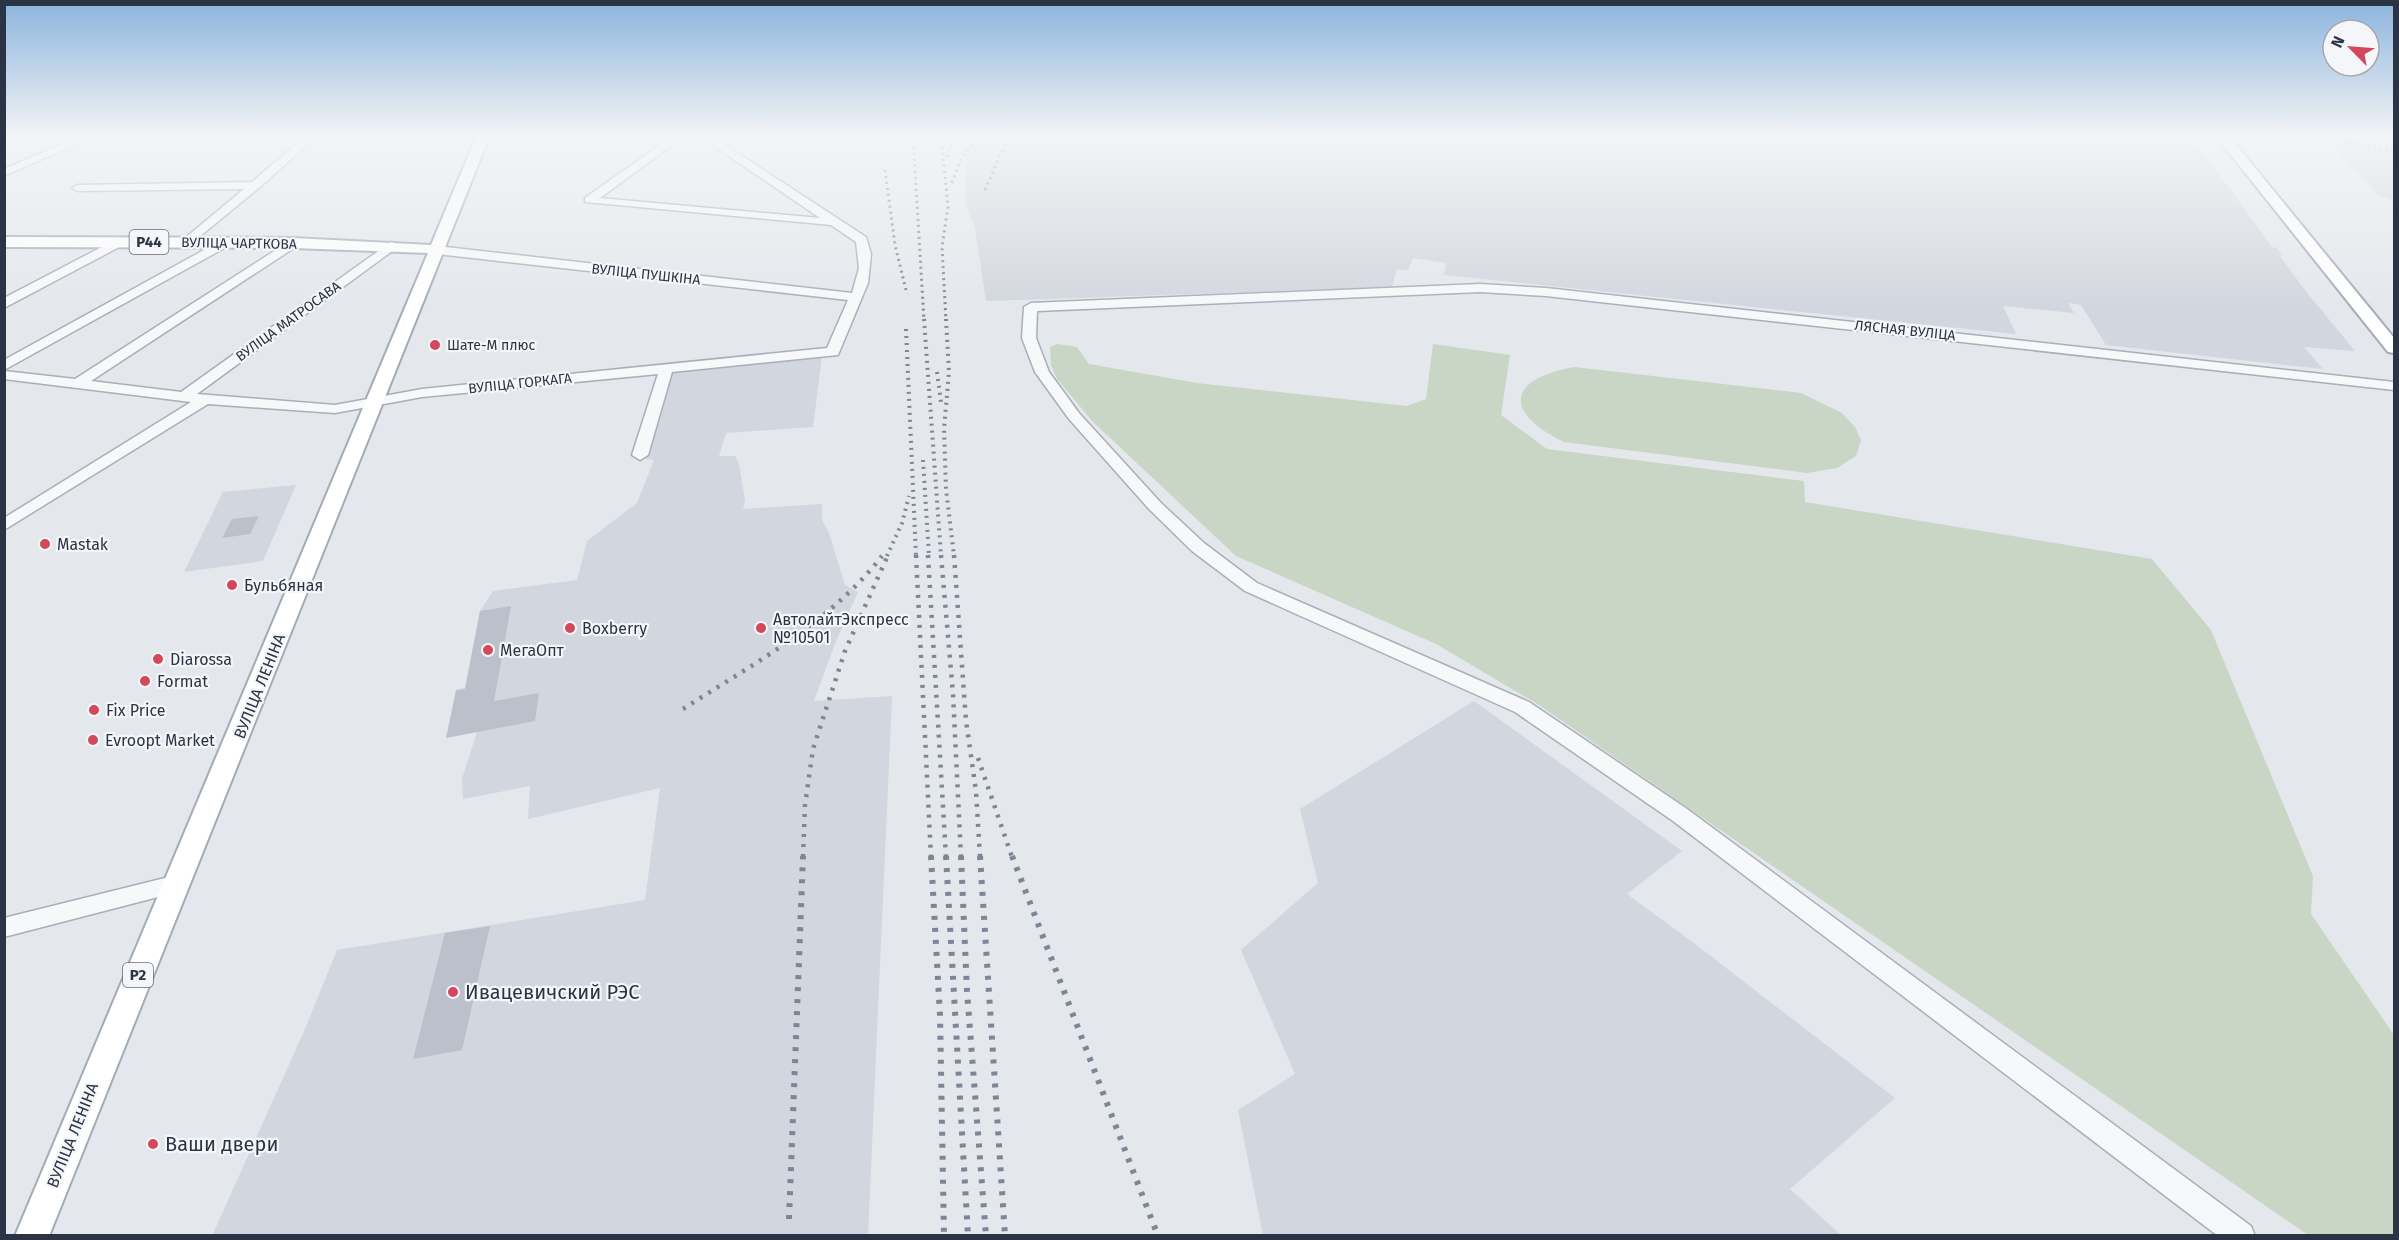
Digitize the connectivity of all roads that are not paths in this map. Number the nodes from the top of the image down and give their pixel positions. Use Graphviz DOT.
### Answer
graph roads {
  1 [pos="247,193"];
  2 [pos="460,193"];
  3 [pos="599,193"];
  4 [pos="793,193"];
  5 [pos="2268,193"];
  6 [pos="834,222"];
  7 [pos="4,242"];
  8 [pos="119,242"];
  9 [pos="188,242"];
  10 [pos="224,243"];
  11 [pos="293,243"];
  12 [pos="391,246"];
  13 [pos="437,250"];
  14 [pos="855,297"];
  15 [pos="4,304"];
  16 [pos="2394,348"];
  17 [pos="4,366"];
  18 [pos="667,368"];
  19 [pos="4,375"];
  20 [pos="77,384"];
  21 [pos="2394,386"];
  22 [pos="185,396"];
  23 [pos="205,399"];
  24 [pos="375,402"];
  25 [pos="640,455"];
  26 [pos="7,521"];
  27 [pos="177,884"];
  28 [pos="4,928"];
  29 [pos="32,1236"];
  30 [pos="2241,1236"];
  1 -- 9 [label="street"];
  2 -- 13 [label="main road, ВУЛІЦА ЛЕНІНА / Р2"];
  3 -- 6 [label="street"];
  4 -- 6 [label="street"];
  5 -- 16 [label="main road"];
  6 -- 14 [label="street"];
  7 -- 8 [label="main road, ВУЛІЦА ЧАРТКОВА / Р44"];
  8 -- 9 [label="main road, ВУЛІЦА ЧАРТКОВА / Р44"];
  8 -- 15 [label="street"];
  9 -- 10 [label="main road, ВУЛІЦА ЧАРТКОВА / Р44"];
  10 -- 11 [label="main road, ВУЛІЦА ЧАРТКОВА / Р44"];
  10 -- 17 [label="street"];
  11 -- 12 [label="main road, ВУЛІЦА ЧАРТКОВА / Р44"];
  11 -- 20 [label="street"];
  12 -- 13 [label="main road, ВУЛІЦА ЧАРТКОВА / Р44"];
  12 -- 22 [label="street, ВУЛІЦА МАТРОСАВА"];
  13 -- 14 [label="street, ВУЛІЦА ПУШКІНА"];
  13 -- 24 [label="main road, ВУЛІЦА ЛЕНІНА / Р2"];
  14 -- 18 [label="street, ВУЛІЦА ГОРКАГА"];
  18 -- 24 [label="street, ВУЛІЦА ГОРКАГА"];
  18 -- 25 [label="street"];
  19 -- 20 [label="street, ВУЛІЦА ГОРКАГА"];
  20 -- 22 [label="street, ВУЛІЦА ГОРКАГА"];
  21 -- 30 [label="street, ЛЯСНАЯ ВУЛІЦА"];
  22 -- 23 [label="street, ВУЛІЦА ГОРКАГА"];
  23 -- 24 [label="street, ВУЛІЦА ГОРКАГА"];
  23 -- 26 [label="street"];
  24 -- 27 [label="main road, ВУЛІЦА ЛЕНІНА / Р2"];
  27 -- 28 [label="street"];
  27 -- 29 [label="main road, ВУЛІЦА ЛЕНІНА / Р2"];
}
